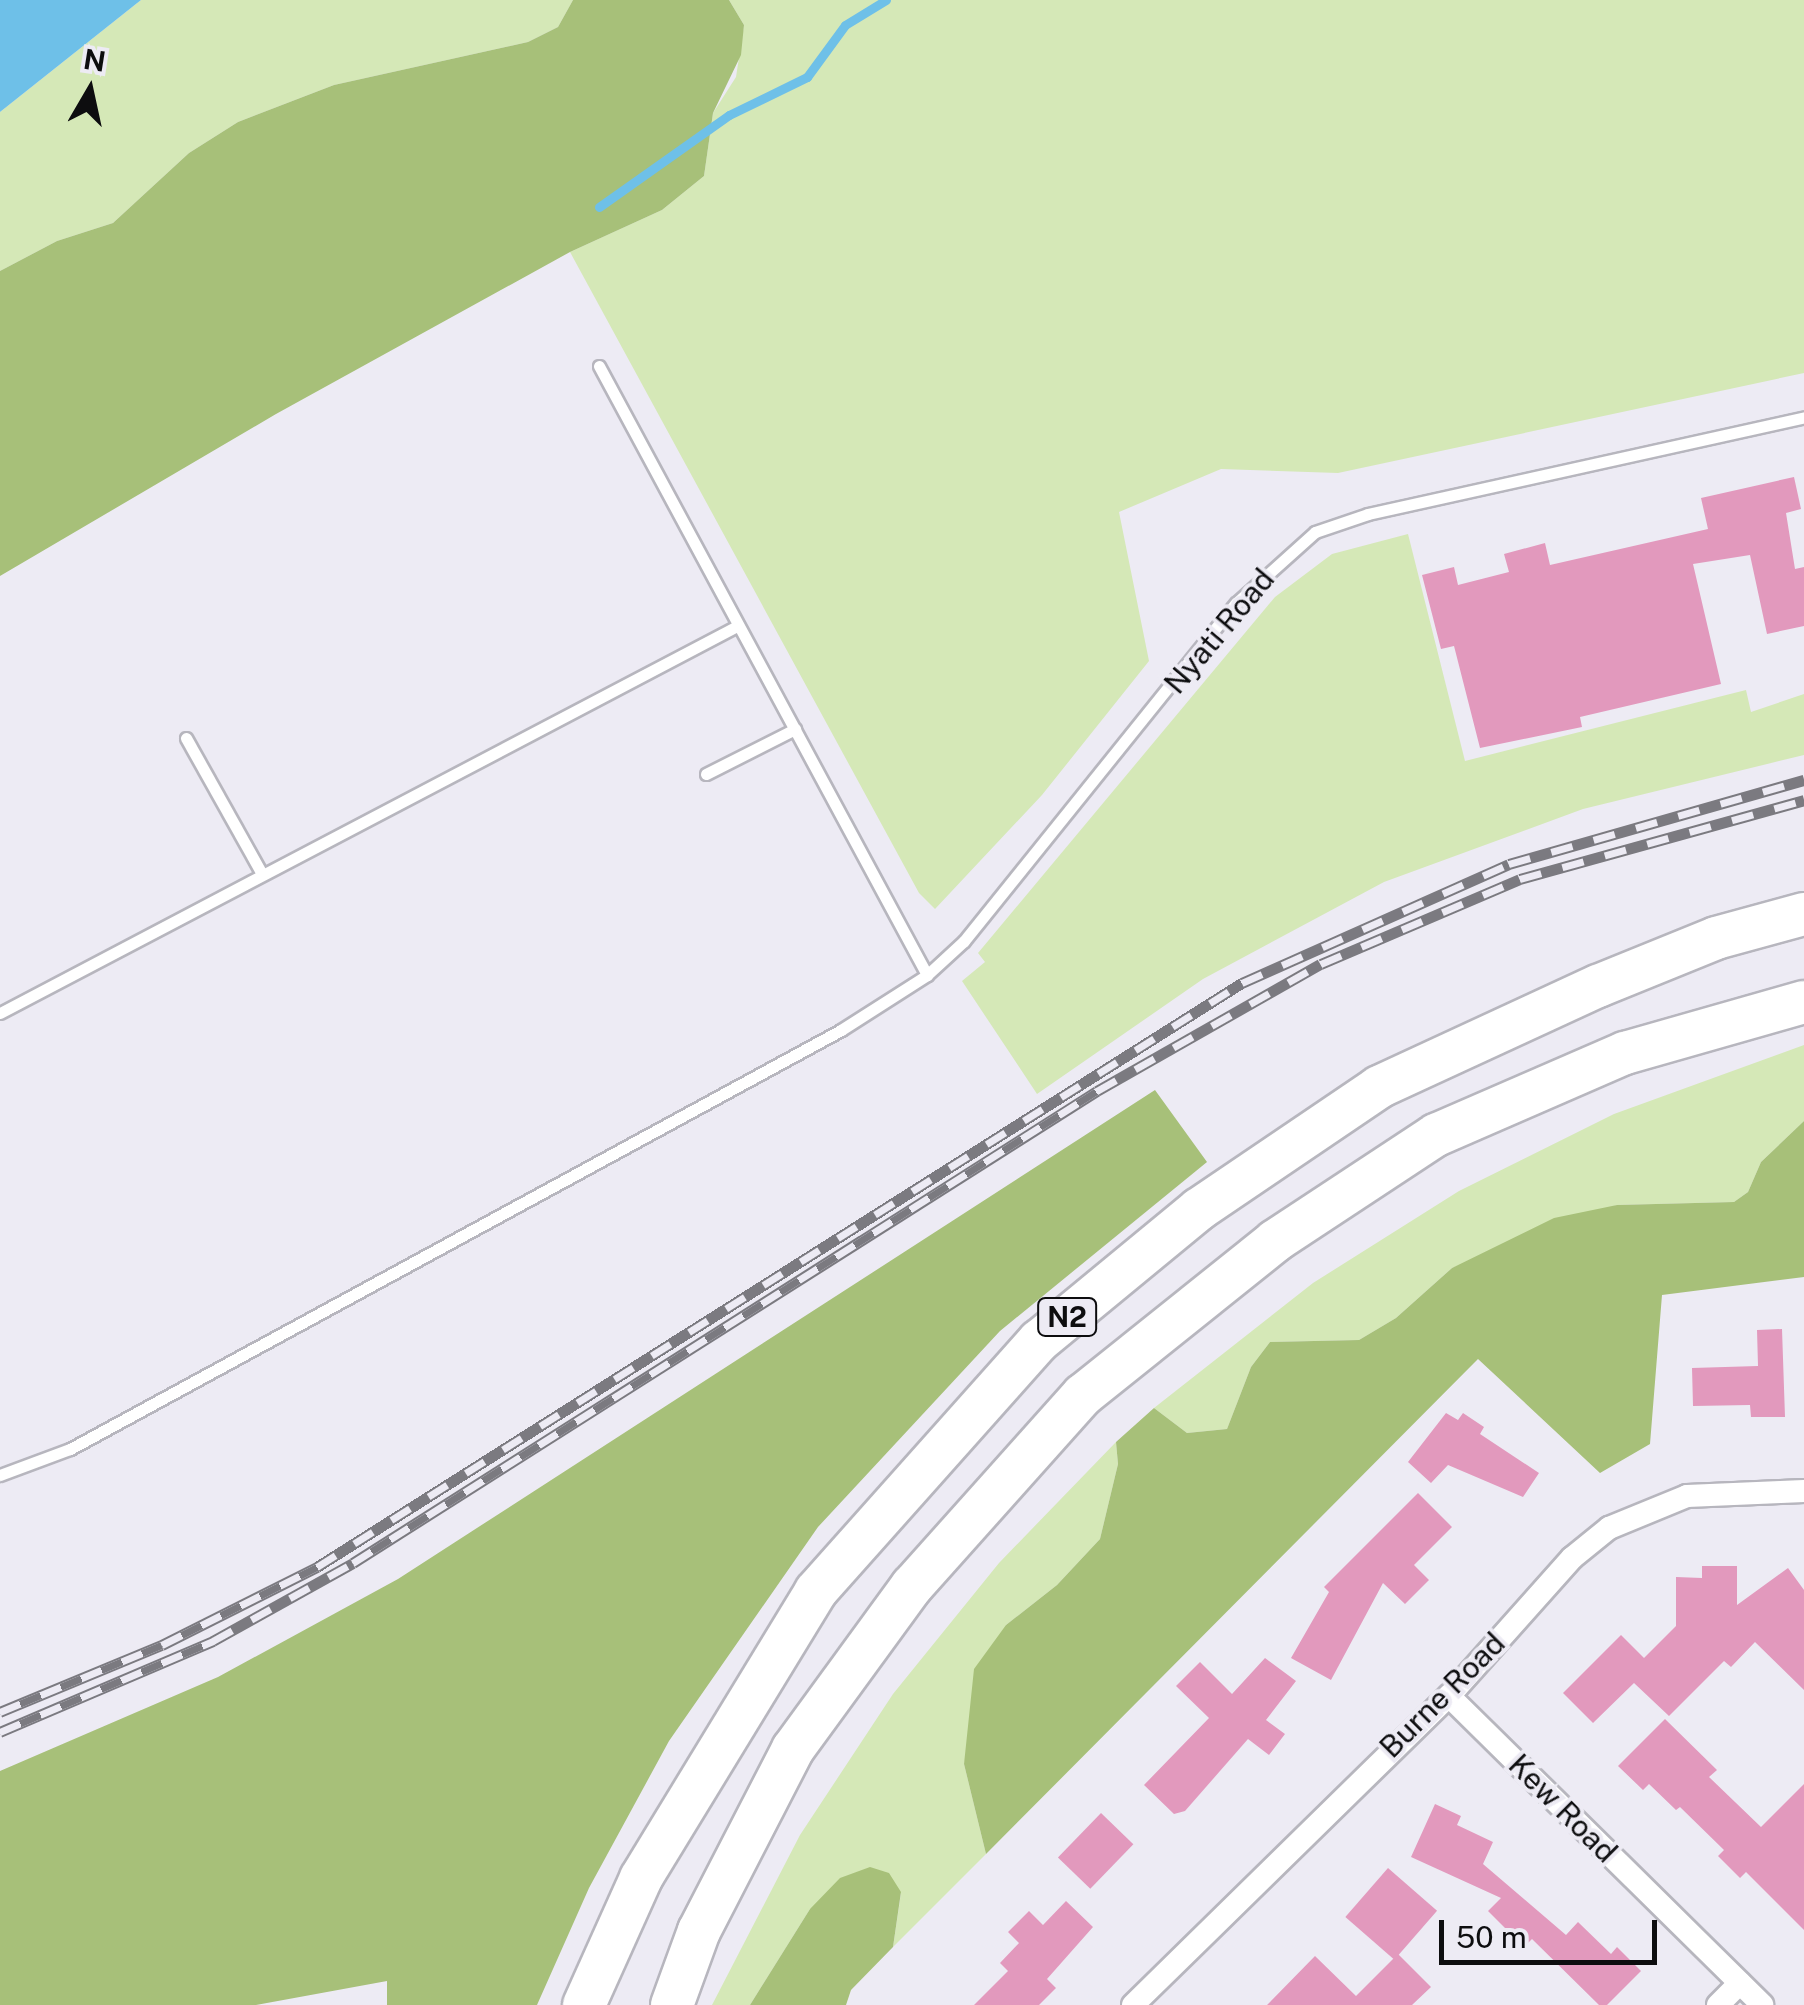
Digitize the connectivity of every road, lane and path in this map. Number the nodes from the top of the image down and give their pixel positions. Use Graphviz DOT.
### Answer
graph roads {
  1 [pos="599,366"];
  2 [pos="1804,417"];
  3 [pos="738,626"];
  4 [pos="796,728"];
  5 [pos="186,738"];
  6 [pos="706,774"];
  7 [pos="262,874"];
  8 [pos="1804,914"];
  9 [pos="927,975"];
  10 [pos="1804,1002"];
  11 [pos="0,1013"];
  12 [pos="0,1475"];
  13 [pos="1804,1491"];
  14 [pos="1449,1696"];
  15 [pos="1740,1983"];
  16 [pos="584,2005"];
  17 [pos="672,2005"];
  18 [pos="1132,2005"];
  19 [pos="1718,2005"];
  20 [pos="1762,2005"];
  1 -- 3 [label="lane"];
  2 -- 9 [label="lane, Nyati Road"];
  3 -- 4 [label="lane"];
  3 -- 7 [label="lane"];
  4 -- 6 [label="lane"];
  4 -- 9 [label="lane"];
  5 -- 7 [label="lane"];
  7 -- 11 [label="lane"];
  8 -- 16 [label="highway, N2"];
  9 -- 12 [label="lane, Nyati Road"];
  10 -- 17 [label="highway, N2"];
  13 -- 14 [label="street, Burne Road"];
  14 -- 15 [label="street, Kew Road"];
  14 -- 18 [label="street, Burne Road"];
  15 -- 19 [label="street"];
  15 -- 20 [label="street, Kew Road"];
}
